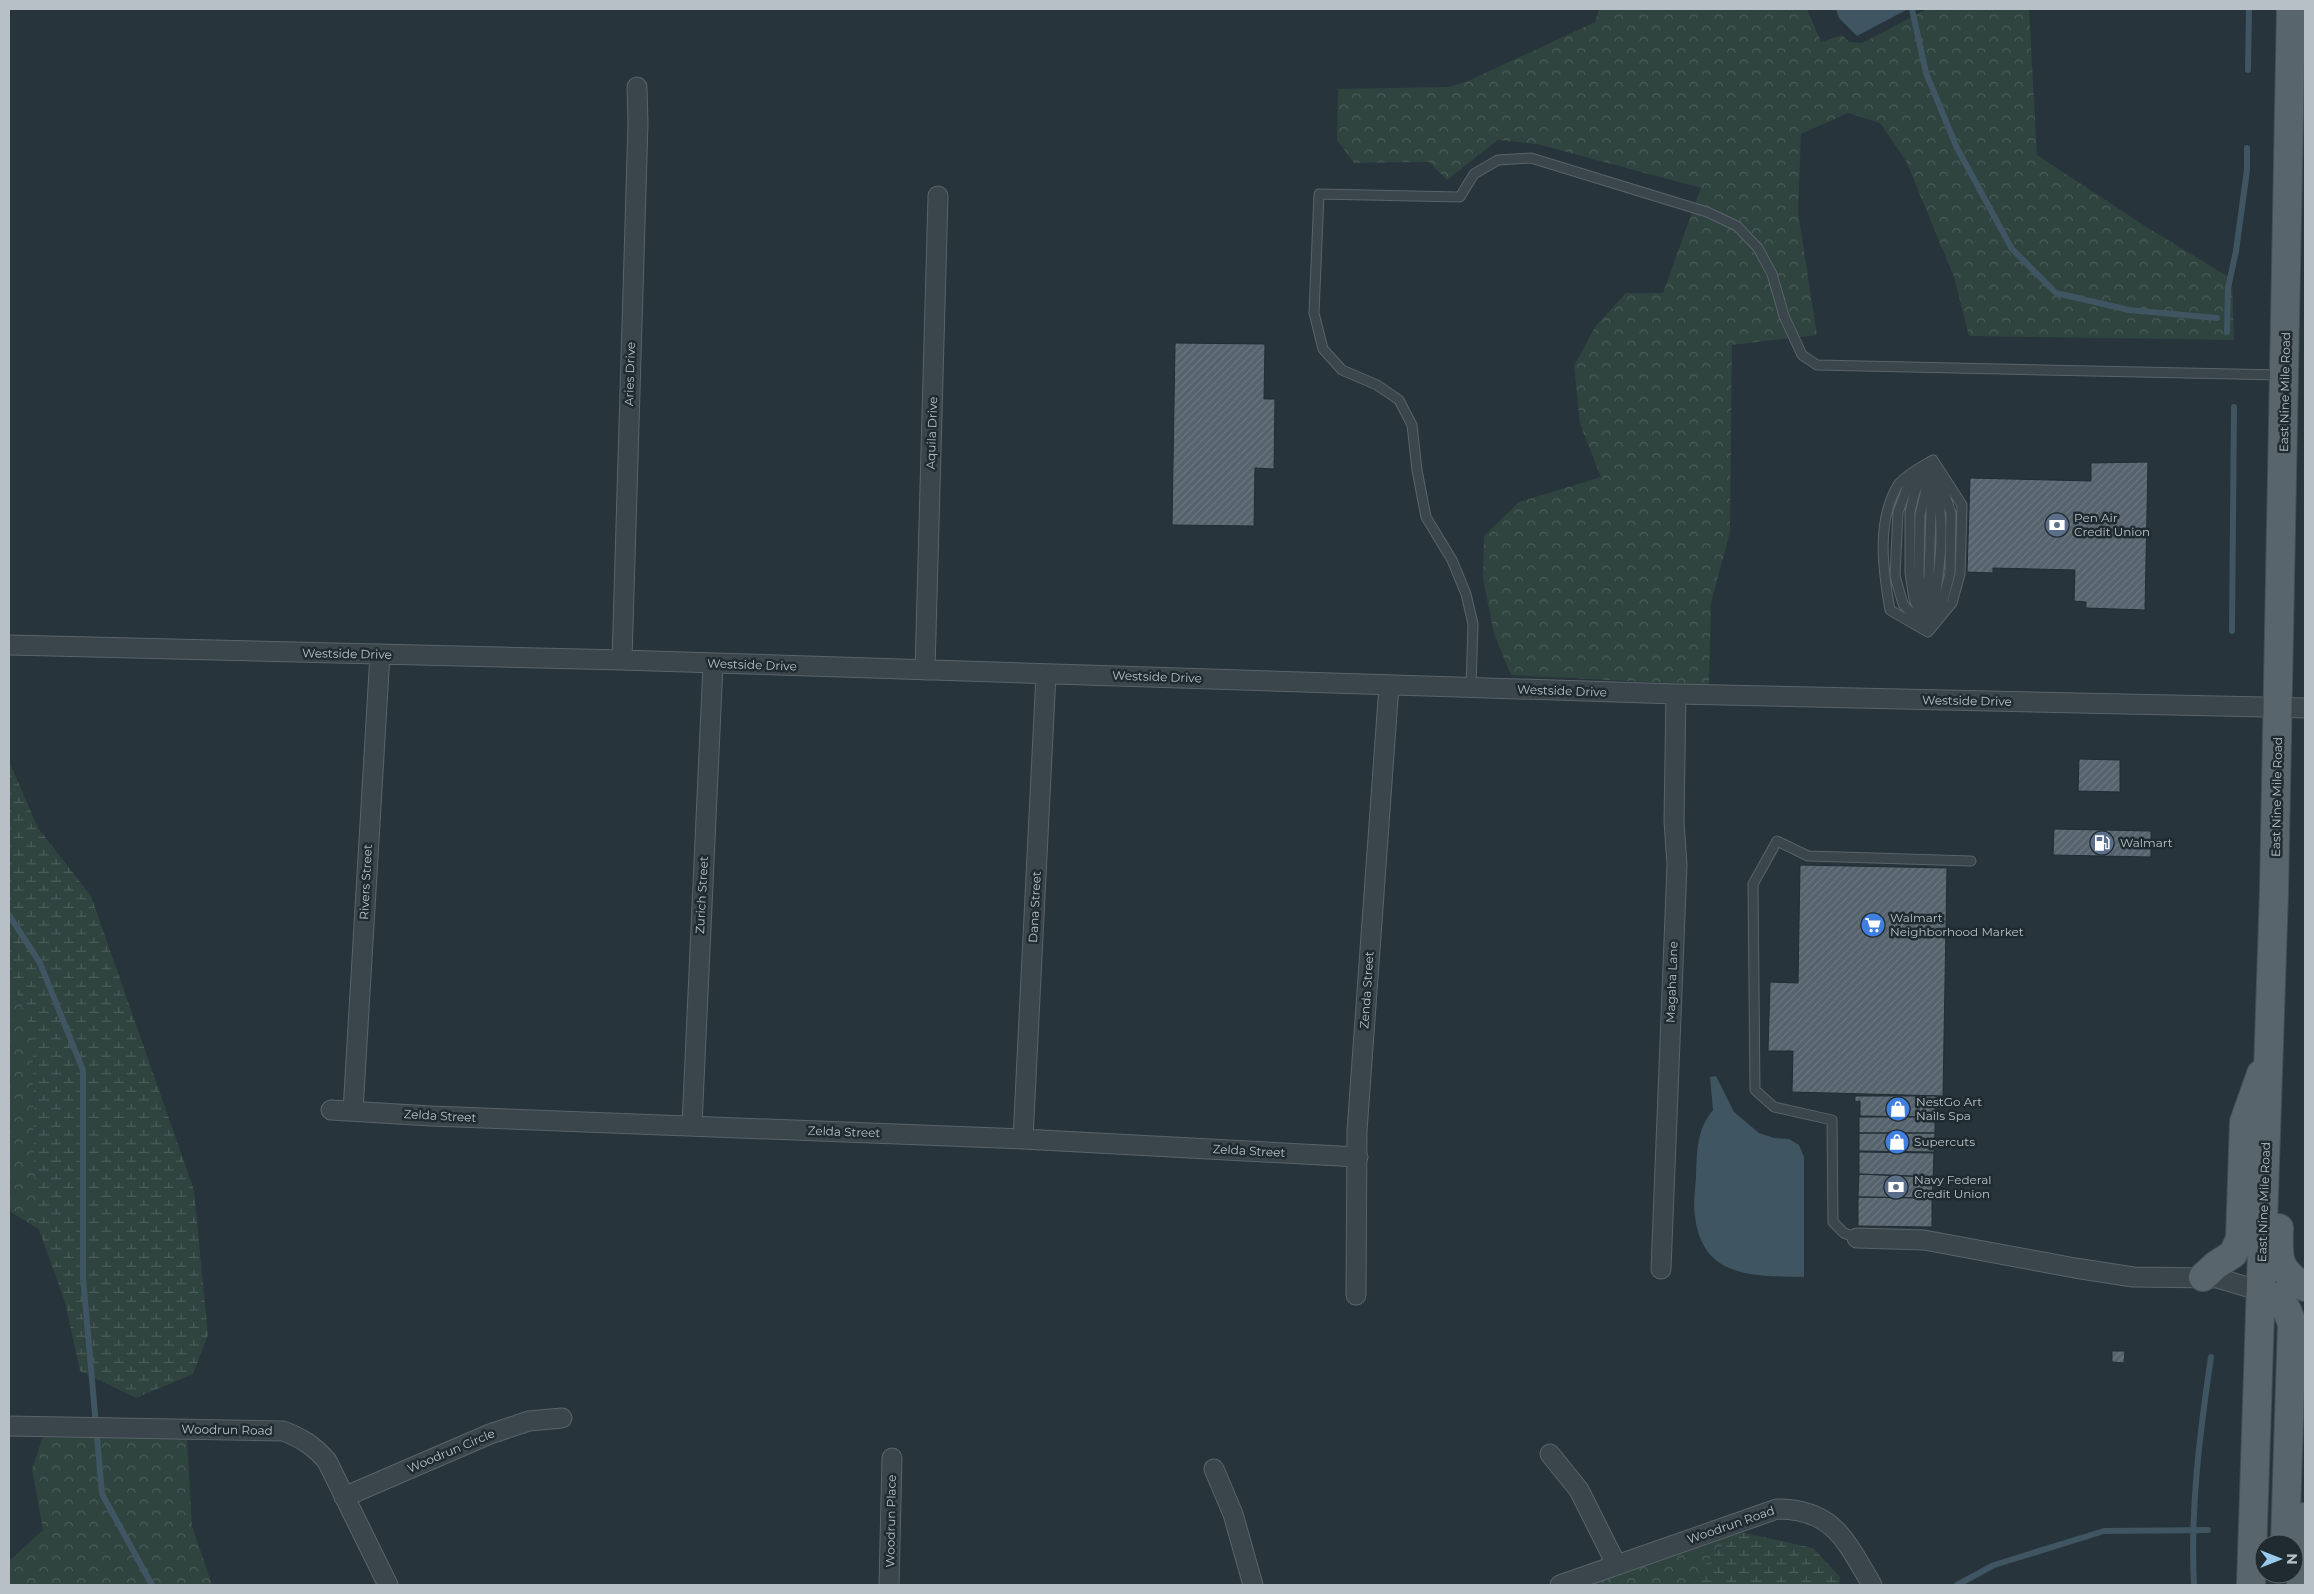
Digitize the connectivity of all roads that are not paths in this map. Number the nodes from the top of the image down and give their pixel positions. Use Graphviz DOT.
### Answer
graph roads {
  1 [pos="2292,9"];
  2 [pos="637,87"];
  3 [pos="938,196"];
  4 [pos="2286,375"];
  5 [pos="1933,460"];
  6 [pos="1928,632"];
  7 [pos="9,645"];
  8 [pos="380,654"];
  9 [pos="622,660"];
  10 [pos="713,665"];
  11 [pos="925,670"];
  12 [pos="1046,674"];
  13 [pos="1389,684"];
  14 [pos="1471,687"];
  15 [pos="1676,694"];
  16 [pos="2278,708"];
  17 [pos="2305,708"];
  18 [pos="2277,768"];
  19 [pos="1971,861"];
  20 [pos="2270,1049"];
  21 [pos="331,1110"];
  22 [pos="353,1111"];
  23 [pos="692,1125"];
  24 [pos="1023,1139"];
  25 [pos="1358,1157"];
  26 [pos="1857,1238"];
  27 [pos="1661,1269"];
  28 [pos="2203,1277"];
  29 [pos="2305,1287"];
  30 [pos="2261,1291"];
  31 [pos="2305,1291"];
  32 [pos="1356,1295"];
  33 [pos="562,1418"];
  34 [pos="9,1426"];
  35 [pos="1550,1454"];
  36 [pos="892,1458"];
  37 [pos="1214,1468"];
  38 [pos="2305,1473"];
  39 [pos="2254,1492"];
  40 [pos="344,1497"];
  41 [pos="2267,1534"];
  42 [pos="2286,1534"];
  43 [pos="1616,1564"];
  44 [pos="388,1585"];
  45 [pos="889,1585"];
  46 [pos="1253,1585"];
  47 [pos="1560,1585"];
  48 [pos="1872,1585"];
  49 [pos="2251,1585"];
  50 [pos="2301,1585"];
  1 -- 4 [label="main road, East Nine Mile Road"];
  2 -- 9 [label="street, Aries Drive"];
  3 -- 11 [label="street, Aquila Drive"];
  4 -- 14 [label="lane"];
  4 -- 16 [label="main road, East Nine Mile Road"];
  5 -- 6 [label="lane"];
  5 -- 6 [label="lane"];
  5 -- 6 [label="lane"];
  5 -- 6 [label="lane"];
  5 -- 6 [label="lane"];
  7 -- 8 [label="street, Westside Drive"];
  8 -- 9 [label="street, Westside Drive"];
  8 -- 22 [label="street, Rivers Street"];
  9 -- 10 [label="street, Westside Drive"];
  10 -- 11 [label="street, Westside Drive"];
  10 -- 23 [label="street, Zurich Street"];
  11 -- 12 [label="street, Westside Drive"];
  12 -- 13 [label="street, Westside Drive"];
  12 -- 24 [label="street, Dana Street"];
  13 -- 14 [label="street, Westside Drive"];
  13 -- 25 [label="street, Zenda Street"];
  14 -- 15 [label="street, Westside Drive"];
  15 -- 16 [label="street, Westside Drive"];
  15 -- 27 [label="street, Magaha Lane"];
  16 -- 17 [label="street, Westside Drive"];
  16 -- 18 [label="main road, East Nine Mile Road"];
  18 -- 20 [label="main road, East Nine Mile Road"];
  18 -- 29 [label="main road"];
  19 -- 26 [label="lane"];
  20 -- 28 [label="main road"];
  20 -- 30 [label="main road, East Nine Mile Road"];
  21 -- 22 [label="street, Zelda Street"];
  22 -- 23 [label="street, Zelda Street"];
  23 -- 24 [label="street, Zelda Street"];
  24 -- 25 [label="street, Zelda Street"];
  25 -- 32 [label="street, Zenda Street"];
  26 -- 28 [label="street"];
  28 -- 30 [label="street"];
  30 -- 31 [label="street"];
  30 -- 39 [label="main road, East Nine Mile Road"];
  30 -- 42 [label="main road"];
  33 -- 40 [label="street, Woodrun Circle"];
  34 -- 40 [label="street, Woodrun Road"];
  35 -- 43 [label="street"];
  36 -- 45 [label="street, Woodrun Place"];
  37 -- 46 [label="street"];
  38 -- 50 [label="main road"];
  39 -- 41 [label="main road"];
  39 -- 49 [label="main road, East Nine Mile Road"];
  40 -- 44 [label="street, Woodrun Road"];
  43 -- 47 [label="street, Woodrun Road"];
  43 -- 48 [label="street, Woodrun Road"];
}
